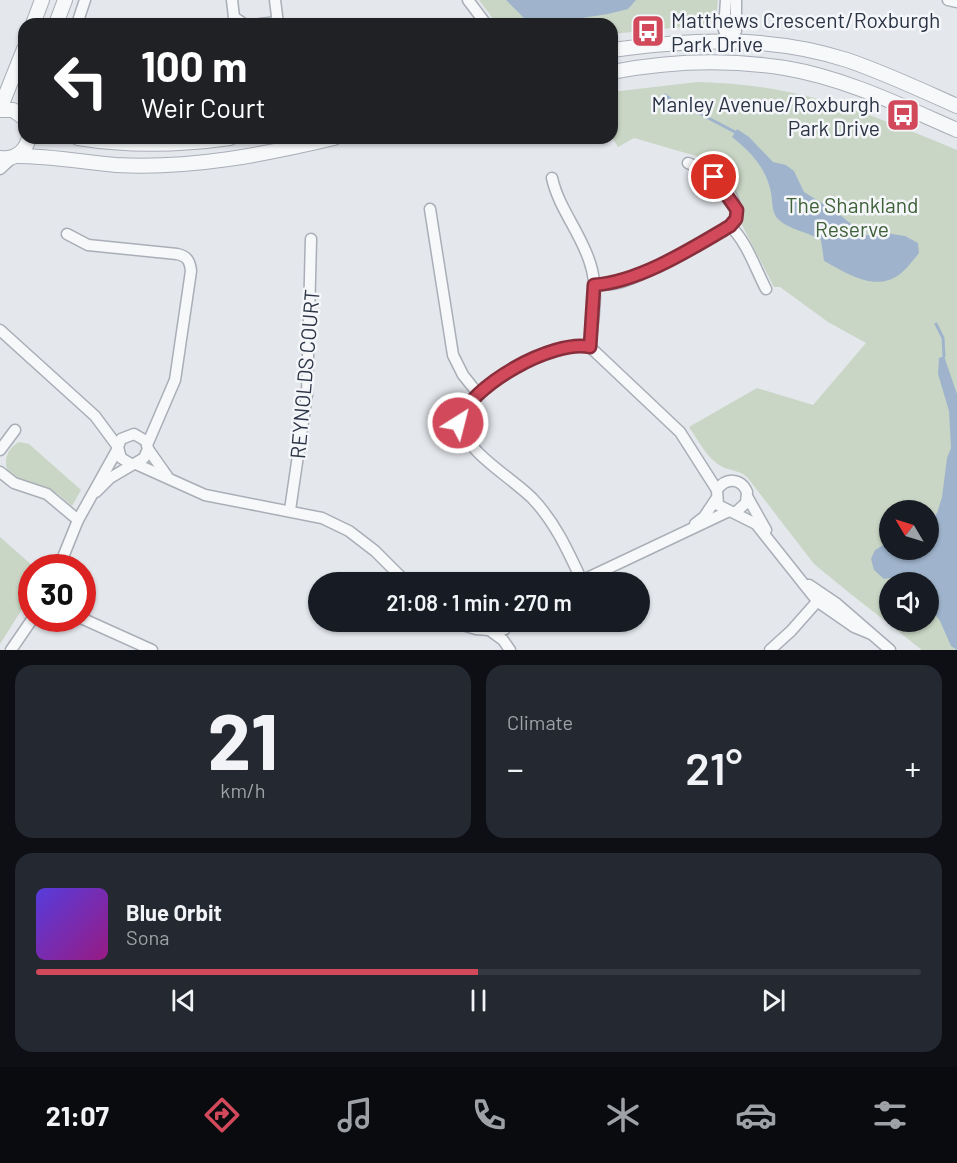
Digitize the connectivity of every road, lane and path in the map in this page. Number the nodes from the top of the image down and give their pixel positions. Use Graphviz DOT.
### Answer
graph roads {
  1 [pos="42,0"];
  2 [pos="65,0"];
  3 [pos="85,0"];
  4 [pos="231,0"];
  5 [pos="275,0"];
  6 [pos="468,0"];
  7 [pos="726,0"];
  8 [pos="736,0"];
  9 [pos="948,0"];
  10 [pos="957,2"];
  11 [pos="35,18"];
  12 [pos="58,18"];
  13 [pos="79,18"];
  14 [pos="235,18"];
  15 [pos="277,18"];
  16 [pos="482,18"];
  17 [pos="730,37"];
  18 [pos="618,49"];
  19 [pos="728,63"];
  20 [pos="18,64"];
  21 [pos="618,71"];
  22 [pos="957,106"];
  23 [pos="0,109"];
  24 [pos="18,114"];
  25 [pos="957,130"];
  26 [pos="26,144"];
  27 [pos="290,144"];
  28 [pos="9,157"];
  29 [pos="688,163"];
  30 [pos="0,169"];
  31 [pos="552,178"];
  32 [pos="430,209"];
  33 [pos="730,226"];
  34 [pos="67,234"];
  35 [pos="311,238"];
  36 [pos="594,285"];
  37 [pos="766,289"];
  38 [pos="0,330"];
  39 [pos="590,347"];
  40 [pos="479,395"];
  41 [pos="164,408"];
  42 [pos="95,416"];
  43 [pos="15,430"];
  44 [pos="132,434"];
  45 [pos="148,447"];
  46 [pos="118,449"];
  47 [pos="0,450"];
  48 [pos="699,459"];
  49 [pos="134,464"];
  50 [pos="0,472"];
  51 [pos="731,480"];
  52 [pos="174,482"];
  53 [pos="96,492"];
  54 [pos="716,494"];
  55 [pos="748,498"];
  56 [pos="291,510"];
  57 [pos="732,512"];
  58 [pos="78,520"];
  59 [pos="685,532"];
  60 [pos="772,541"];
  61 [pos="64,554"];
  62 [pos="396,572"];
  63 [pos="577,572"];
  64 [pos="600,572"];
  65 [pos="821,598"];
  66 [pos="96,625"];
  67 [pos="23,632"];
  68 [pos="495,632"];
  69 [pos="510,632"];
  70 [pos="11,650"];
  71 [pos="152,650"];
  72 [pos="512,650"];
  73 [pos="770,650"];
  74 [pos="890,650"];
  1 -- 11 [label="street"];
  2 -- 12 [label="street"];
  3 -- 13 [label="street"];
  4 -- 14 [label="street"];
  5 -- 15 [label="street"];
  6 -- 16 [label="street"];
  7 -- 17 [label="street"];
  8 -- 17 [label="street"];
  9 -- 10 [label="street"];
  17 -- 18 [label="street"];
  17 -- 19 [label="street"];
  17 -- 22 [label="street"];
  19 -- 21 [label="street"];
  19 -- 25 [label="street"];
  20 -- 23 [label="street"];
  23 -- 24 [label="street"];
  26 -- 28 [label="street"];
  27 -- 28 [label="street"];
  28 -- 30 [label="street"];
  29 -- 33 [label="street"];
  31 -- 36 [label="street"];
  32 -- 40 [label="street"];
  33 -- 36 [label="street"];
  33 -- 37 [label="street"];
  34 -- 41 [label="street"];
  35 -- 56 [label="street, REYNOLDS COURT"];
  36 -- 39 [label="street"];
  38 -- 42 [label="street"];
  39 -- 40 [label="street"];
  39 -- 48 [label="street"];
  40 -- 63 [label="street"];
  41 -- 44 [label="street"];
  41 -- 45 [label="street"];
  42 -- 44 [label="street"];
  42 -- 46 [label="street"];
  43 -- 47 [label="street"];
  44 -- 45 [label="street"];
  44 -- 46 [label="street"];
  45 -- 49 [label="street"];
  45 -- 52 [label="street"];
  46 -- 49 [label="street"];
  46 -- 53 [label="street"];
  48 -- 51 [label="street"];
  48 -- 54 [label="street"];
  49 -- 52 [label="street"];
  49 -- 53 [label="street"];
  50 -- 58 [label="street"];
  51 -- 54 [label="street"];
  51 -- 55 [label="street"];
  52 -- 56 [label="street"];
  53 -- 58 [label="street"];
  54 -- 57 [label="street"];
  54 -- 59 [label="street"];
  55 -- 57 [label="street"];
  55 -- 60 [label="street"];
  56 -- 62 [label="street"];
  57 -- 59 [label="street"];
  57 -- 60 [label="street"];
  58 -- 61 [label="street"];
  59 -- 64 [label="street"];
  60 -- 65 [label="street"];
  65 -- 73 [label="street"];
  65 -- 74 [label="street"];
  66 -- 71 [label="street"];
  67 -- 70 [label="street"];
  68 -- 72 [label="street"];
  69 -- 72 [label="street"];
}
